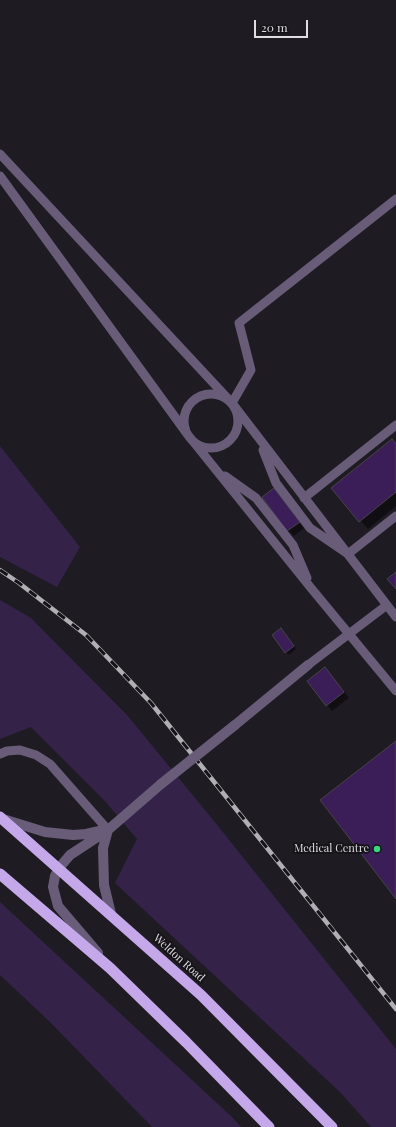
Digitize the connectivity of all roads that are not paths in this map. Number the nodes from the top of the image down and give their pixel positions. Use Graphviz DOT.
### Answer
graph roads {
  1 [pos="0,154"];
  2 [pos="0,176"];
  3 [pos="396,199"];
  4 [pos="232,403"];
  5 [pos="396,426"];
  6 [pos="188,435"];
  7 [pos="260,441"];
  8 [pos="216,470"];
  9 [pos="304,498"];
  10 [pos="396,516"];
  11 [pos="348,554"];
  12 [pos="311,588"];
  13 [pos="387,605"];
  14 [pos="396,617"];
  15 [pos="349,634"];
  16 [pos="308,666"];
  17 [pos="396,691"];
  18 [pos="0,754"];
  19 [pos="2,818"];
  20 [pos="108,830"];
  21 [pos="59,868"];
  22 [pos="0,874"];
  23 [pos="111,914"];
  24 [pos="110,968"];
  25 [pos="269,1127"];
  26 [pos="332,1127"];
  1 -- 4 [label="lane"];
  2 -- 6 [label="lane"];
  3 -- 4 [label="lane"];
  4 -- 6 [label="lane"];
  4 -- 6 [label="lane"];
  4 -- 7 [label="lane"];
  5 -- 9 [label="lane"];
  6 -- 8 [label="lane"];
  7 -- 9 [label="lane"];
  7 -- 11 [label="lane"];
  8 -- 12 [label="lane"];
  8 -- 12 [label="lane"];
  9 -- 11 [label="lane"];
  10 -- 11 [label="lane"];
  11 -- 13 [label="lane"];
  12 -- 15 [label="lane"];
  13 -- 14 [label="lane"];
  13 -- 15 [label="lane"];
  15 -- 16 [label="lane"];
  15 -- 17 [label="lane"];
  16 -- 20 [label="street, bridge"];
  18 -- 20 [label="lane"];
  19 -- 20 [label="street"];
  19 -- 21 [label="highway, Weldon Road"];
  20 -- 21 [label="street"];
  20 -- 23 [label="street"];
  21 -- 23 [label="highway, Weldon Road"];
  21 -- 24 [label="street"];
  22 -- 24 [label="highway"];
  23 -- 26 [label="highway, Weldon Road"];
  24 -- 25 [label="highway"];
}
